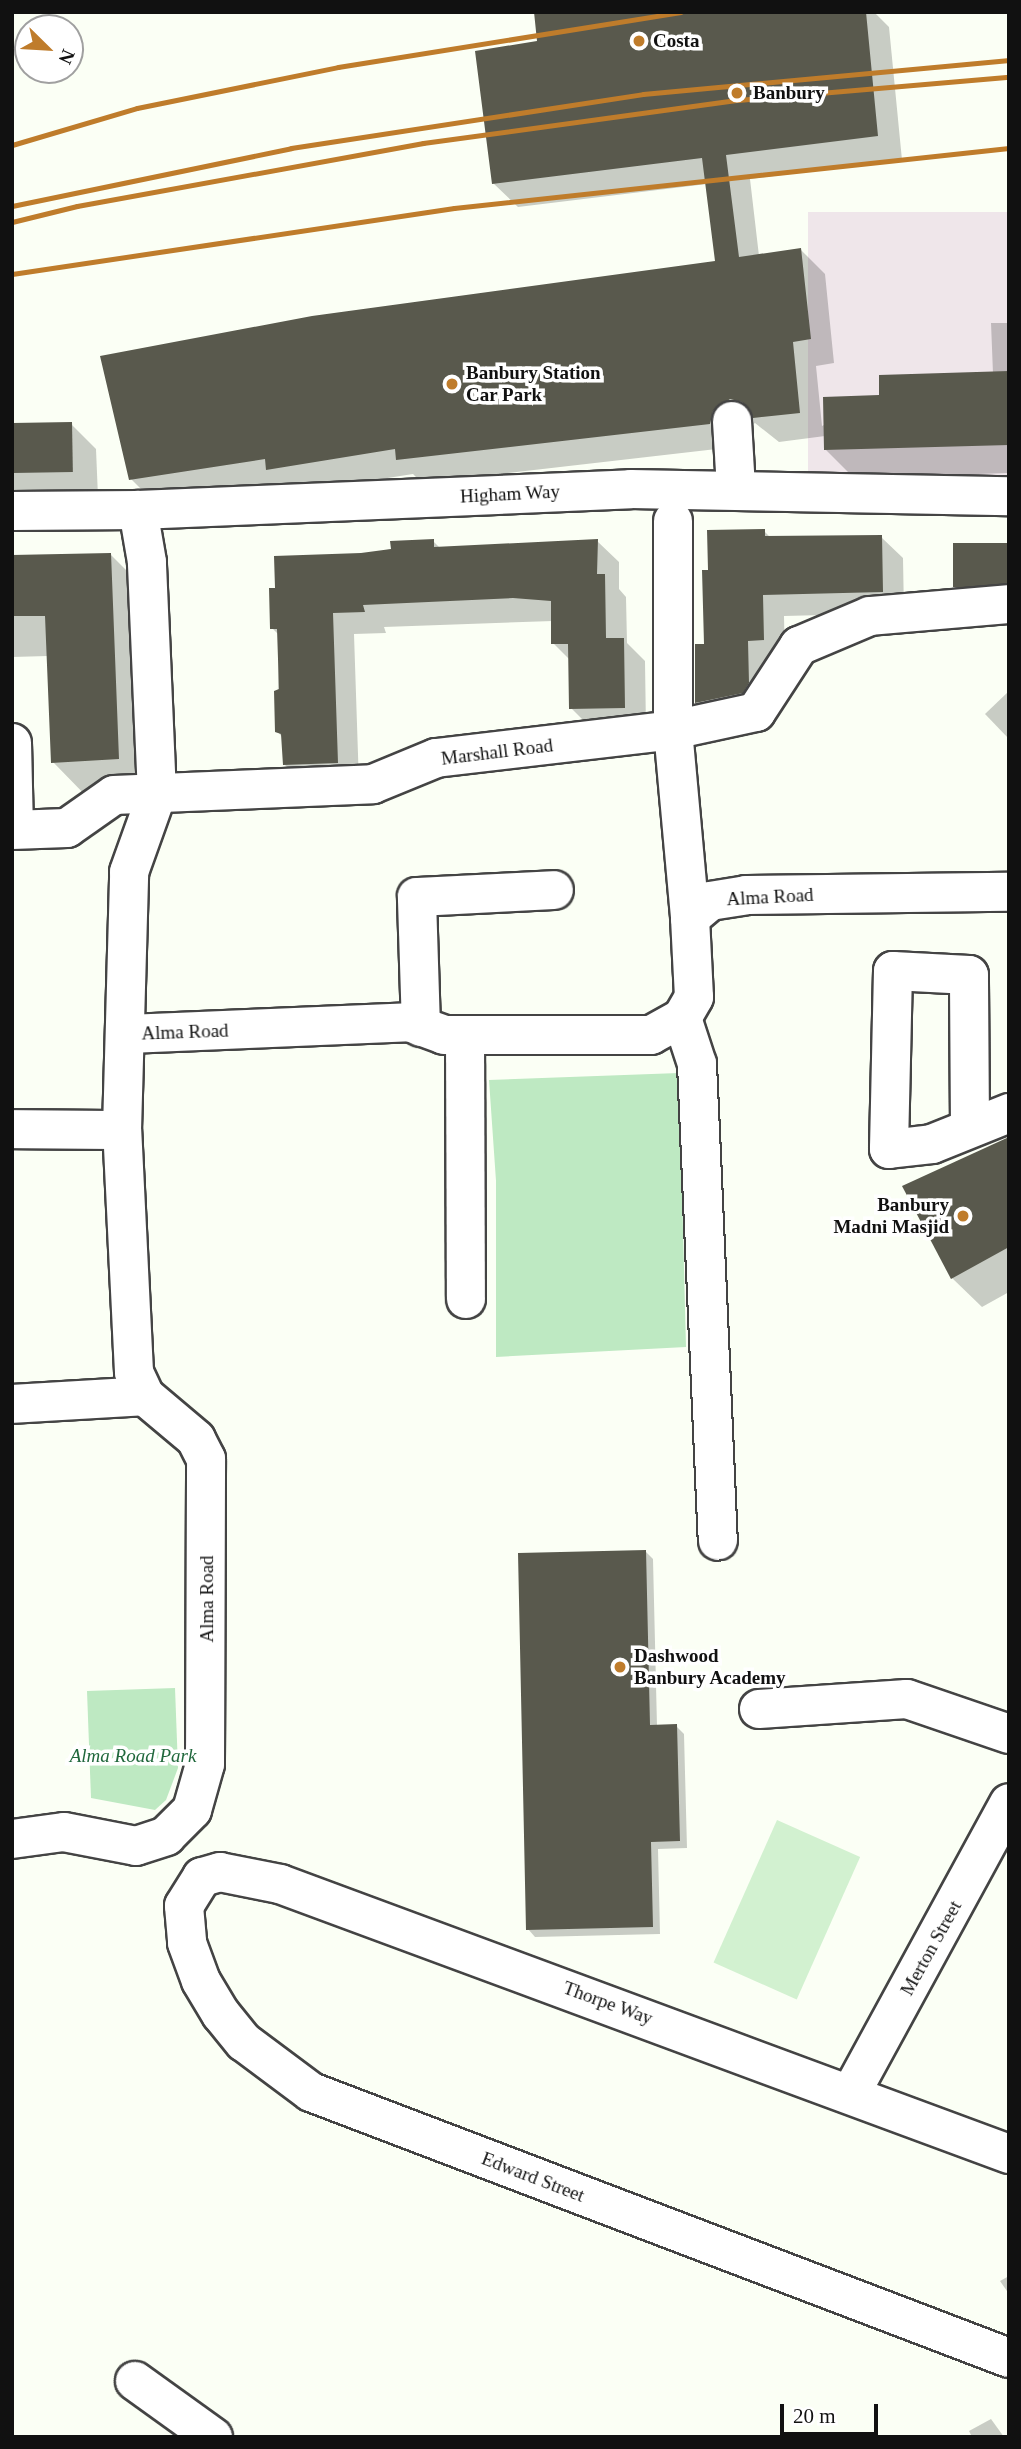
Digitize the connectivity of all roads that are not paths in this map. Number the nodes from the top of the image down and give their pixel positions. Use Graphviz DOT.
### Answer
graph roads {
  1 [pos="732,421"];
  2 [pos="736,489"];
  3 [pos="1009,496"];
  4 [pos="12,510"];
  5 [pos="138,510"];
  6 [pos="673,522"];
  7 [pos="1009,604"];
  8 [pos="673,730"];
  9 [pos="12,743"];
  10 [pos="157,794"];
  11 [pos="13,830"];
  12 [pos="554,890"];
  13 [pos="1009,892"];
  14 [pos="690,918"];
  15 [pos="682,1018"];
  16 [pos="421,1027"];
  17 [pos="128,1034"];
  18 [pos="465,1035"];
  19 [pos="1009,1113"];
  20 [pos="970,1126"];
  21 [pos="12,1129"];
  22 [pos="121,1130"];
  23 [pos="466,1299"];
  24 [pos="145,1396"];
  25 [pos="12,1404"];
  26 [pos="718,1541"];
  27 [pos="759,1709"];
  28 [pos="1009,1734"];
  29 [pos="1009,1803"];
  30 [pos="12,1839"];
  31 [pos="202,1877"];
  32 [pos="851,2093"];
  33 [pos="1009,2154"];
  34 [pos="1009,2358"];
  35 [pos="135,2381"];
  36 [pos="213,2437"];
  1 -- 2 [label="street"];
  2 -- 3 [label="street, Higham Way"];
  2 -- 5 [label="street, Higham Way"];
  4 -- 5 [label="street, Higham Way"];
  5 -- 10 [label="street"];
  6 -- 8 [label="street"];
  7 -- 8 [label="street, Marshall Road"];
  8 -- 10 [label="street, Marshall Road"];
  8 -- 14 [label="street"];
  9 -- 11 [label="street, Marshall Road"];
  10 -- 11 [label="street, Marshall Road"];
  10 -- 17 [label="street"];
  12 -- 16 [label="street"];
  13 -- 14 [label="street, Alma Road"];
  14 -- 15 [label="street"];
  15 -- 18 [label="street, Alma Road"];
  15 -- 26 [label="street"];
  16 -- 17 [label="street, Alma Road"];
  16 -- 18 [label="street, Alma Road"];
  17 -- 22 [label="street, Alma Road"];
  18 -- 23 [label="street"];
  19 -- 20 [label="street"];
  20 -- 20 [label="street"];
  21 -- 22 [label="street"];
  22 -- 24 [label="street, Alma Road"];
  24 -- 25 [label="street"];
  24 -- 30 [label="street, Alma Road"];
  27 -- 28 [label="street"];
  29 -- 32 [label="street, Merton Street"];
  31 -- 32 [label="street, Thorpe Way"];
  31 -- 34 [label="street, Edward Street"];
  32 -- 33 [label="street, Thorpe Way"];
  35 -- 36 [label="street"];
}
